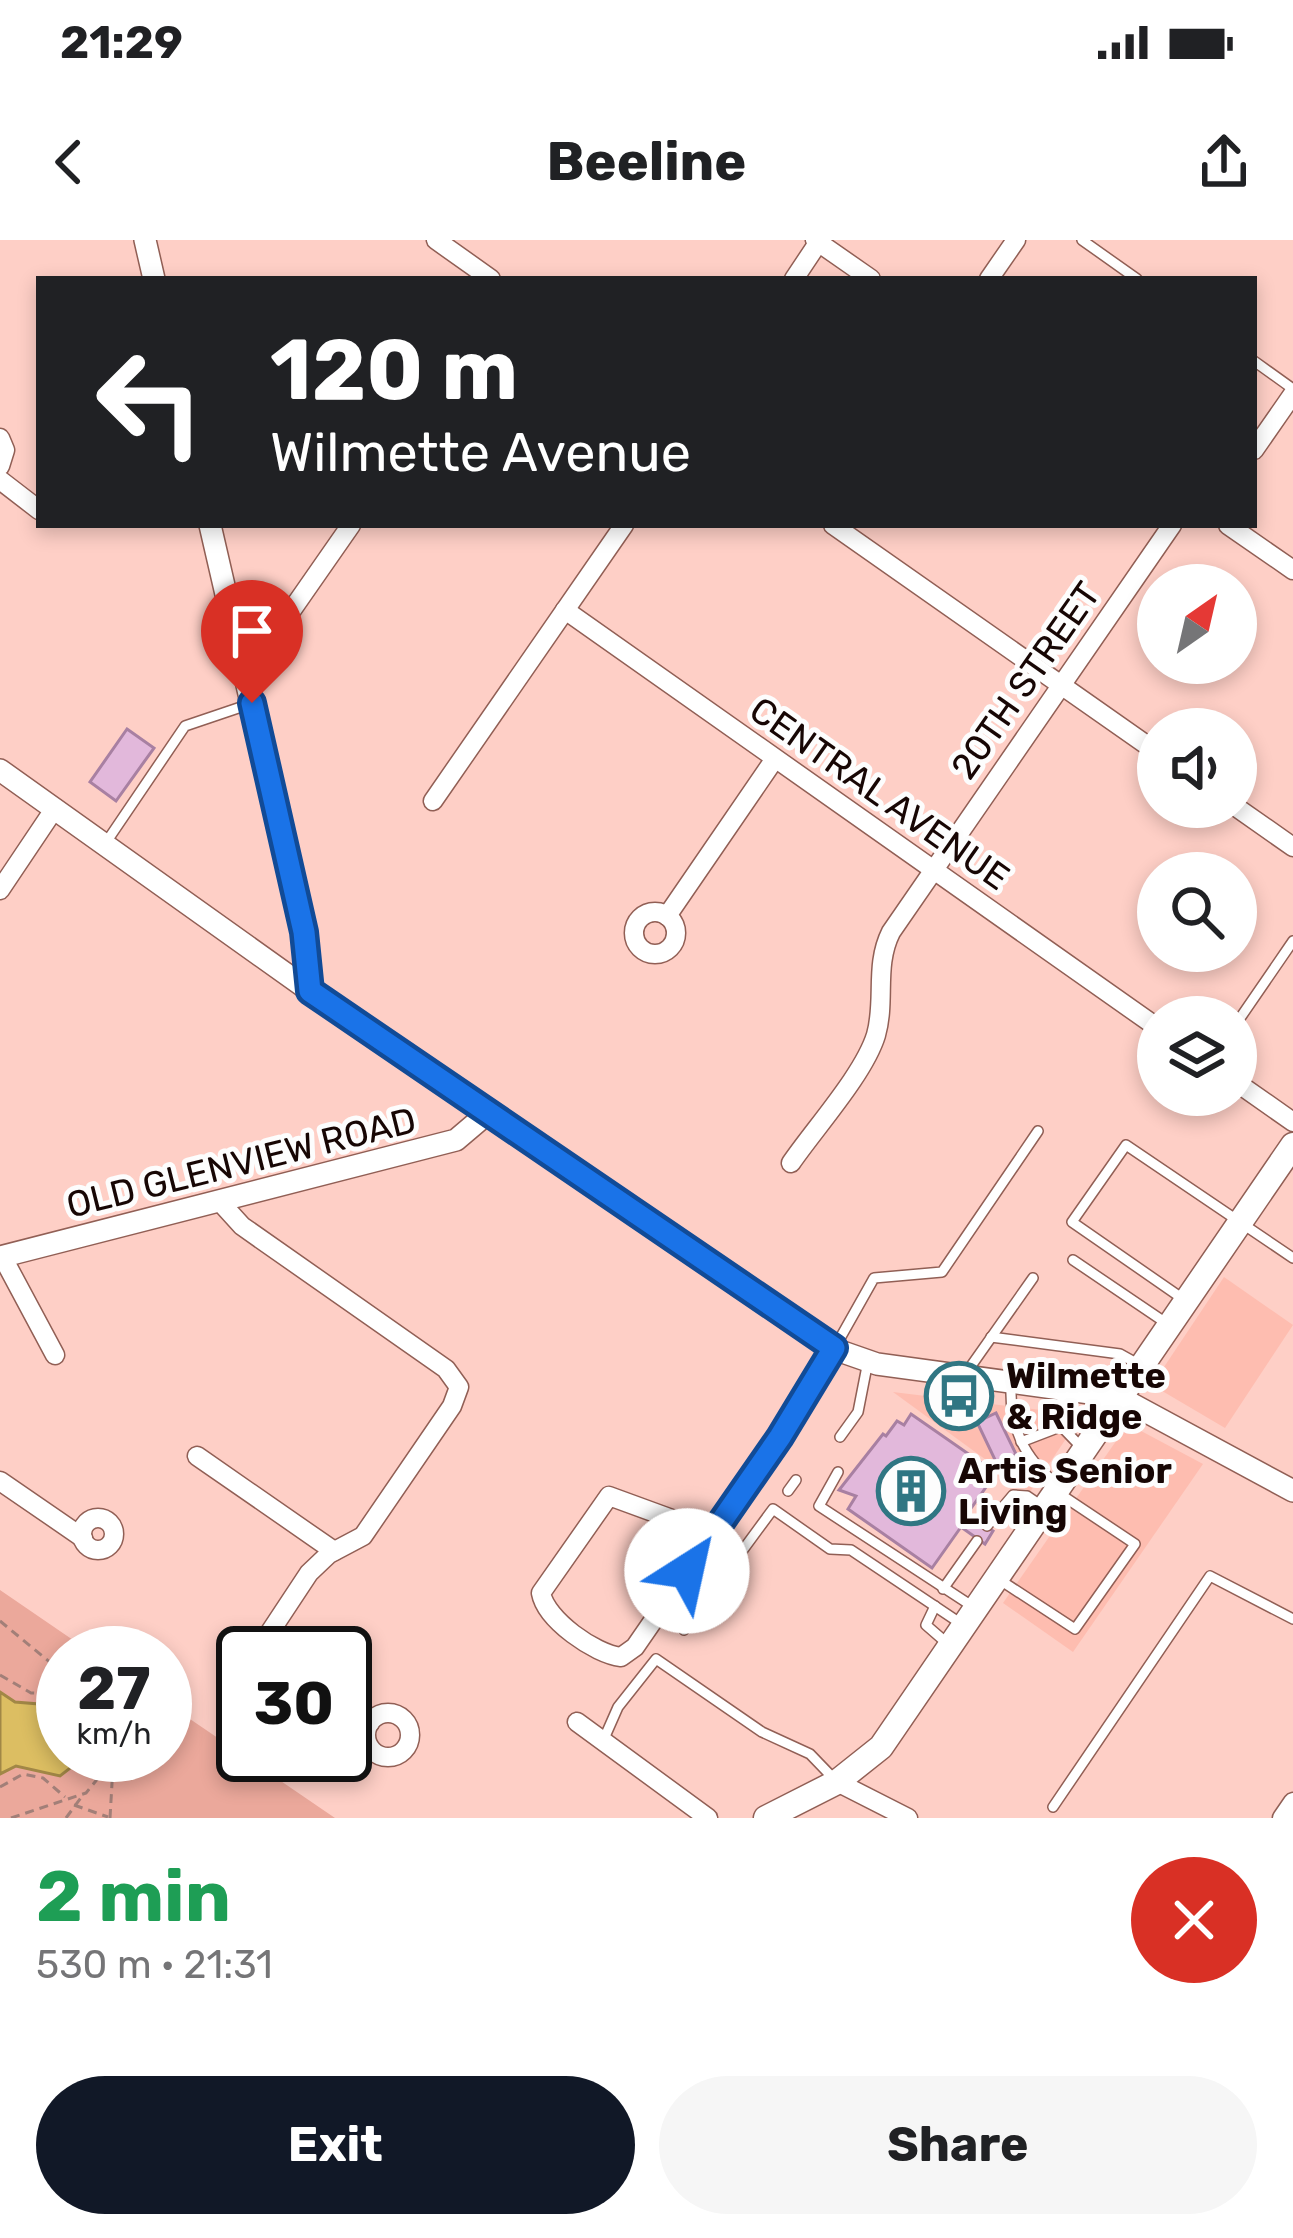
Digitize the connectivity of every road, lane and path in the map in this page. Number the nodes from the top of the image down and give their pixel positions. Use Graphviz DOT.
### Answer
graph roads {
  1 [pos="145,240"];
  2 [pos="436,240"];
  3 [pos="1016,240"];
  4 [pos="1082,240"];
  5 [pos="818,241"];
  6 [pos="153,276"];
  7 [pos="487,276"];
  8 [pos="796,276"];
  9 [pos="867,276"];
  10 [pos="991,276"];
  11 [pos="1133,276"];
  12 [pos="1257,364"];
  13 [pos="1293,392"];
  14 [pos="0,437"];
  15 [pos="1257,446"];
  16 [pos="0,466"];
  17 [pos="0,480"];
  18 [pos="36,508"];
  19 [pos="211,528"];
  20 [pos="349,528"];
  21 [pos="622,528"];
  22 [pos="837,528"];
  23 [pos="1170,528"];
  24 [pos="1232,528"];
  25 [pos="1293,570"];
  26 [pos="565,610"];
  27 [pos="241,654"];
  28 [pos="1061,686"];
  29 [pos="252,703"];
  30 [pos="1137,738"];
  31 [pos="774,760"];
  32 [pos="0,770"];
  33 [pos="433,801"];
  34 [pos="55,808"];
  35 [pos="1257,822"];
  36 [pos="105,844"];
  37 [pos="1293,847"];
  38 [pos="934,871"];
  39 [pos="0,890"];
  40 [pos="668,916"];
  41 [pos="1293,941"];
  42 [pos="310,991"];
  43 [pos="1255,996"];
  44 [pos="1137,1013"];
  45 [pos="1257,1097"];
  46 [pos="488,1112"];
  47 [pos="1293,1122"];
  48 [pos="1038,1131"];
  49 [pos="1293,1145"];
  50 [pos="790,1163"];
  51 [pos="222,1204"];
  52 [pos="1240,1223"];
  53 [pos="1,1256"];
  54 [pos="1293,1258"];
  55 [pos="1073,1259"];
  56 [pos="1033,1278"];
  57 [pos="1186,1300"];
  58 [pos="1169,1325"];
  59 [pos="991,1337"];
  60 [pos="834,1348"];
  61 [pos="55,1354"];
  62 [pos="868,1361"];
  63 [pos="1141,1366"];
  64 [pos="964,1376"];
  65 [pos="1010,1382"];
  66 [pos="1063,1389"];
  67 [pos="1119,1397"];
  68 [pos="1060,1427"];
  69 [pos="840,1437"];
  70 [pos="1022,1442"];
  71 [pos="1083,1449"];
  72 [pos="197,1456"];
  73 [pos="838,1472"];
  74 [pos="796,1480"];
  75 [pos="0,1481"];
  76 [pos="788,1491"];
  77 [pos="1293,1491"];
  78 [pos="1052,1495"];
  79 [pos="987,1526"];
  80 [pos="713,1534"];
  81 [pos="82,1538"];
  82 [pos="977,1541"];
  83 [pos="334,1551"];
  84 [pos="996,1576"];
  85 [pos="944,1589"];
  86 [pos="935,1606"];
  87 [pos="1293,1619"];
  88 [pos="0,1621"];
  89 [pos="273,1626"];
  90 [pos="962,1626"];
  91 [pos="684,1630"];
  92 [pos="36,1651"];
  93 [pos="0,1675"];
  94 [pos="10,1684"];
  95 [pos="0,1690"];
  96 [pos="36,1694"];
  97 [pos="577,1723"];
  98 [pos="603,1741"];
  99 [pos="837,1781"];
  100 [pos="96,1782"];
  101 [pos="112,1782"];
  102 [pos="0,1786"];
  103 [pos="86,1792"];
  104 [pos="68,1800"];
  105 [pos="866,1800"];
  106 [pos="1293,1802"];
  107 [pos="74,1805"];
  108 [pos="1053,1807"];
  109 [pos="10,1818"];
  110 [pos="66,1818"];
  111 [pos="110,1818"];
  112 [pos="708,1818"];
  113 [pos="766,1818"];
  114 [pos="877,1818"];
  115 [pos="908,1818"];
  116 [pos="1282,1818"];
  1 -- 6 [label="street"];
  2 -- 7 [label="street"];
  3 -- 10 [label="street"];
  4 -- 11 [label="lane"];
  5 -- 8 [label="street"];
  5 -- 9 [label="street"];
  12 -- 13 [label="lane"];
  13 -- 15 [label="street"];
  14 -- 16 [label="street"];
  17 -- 18 [label="street"];
  19 -- 27 [label="street"];
  20 -- 27 [label="street"];
  21 -- 26 [label="street"];
  22 -- 28 [label="street"];
  23 -- 28 [label="street, 20TH STREET"];
  24 -- 25 [label="street"];
  26 -- 31 [label="street, CENTRAL AVENUE"];
  26 -- 33 [label="street"];
  27 -- 29 [label="street"];
  28 -- 30 [label="street"];
  28 -- 38 [label="street, 20TH STREET"];
  29 -- 36 [label="lane"];
  29 -- 42 [label="street"];
  31 -- 38 [label="street, CENTRAL AVENUE"];
  31 -- 40 [label="street"];
  32 -- 34 [label="street"];
  34 -- 36 [label="street"];
  34 -- 39 [label="street"];
  35 -- 37 [label="street"];
  36 -- 42 [label="street"];
  38 -- 44 [label="street, CENTRAL AVENUE"];
  38 -- 50 [label="street, 20TH STREET"];
  41 -- 43 [label="lane"];
  42 -- 46 [label="street"];
  45 -- 47 [label="street"];
  46 -- 51 [label="street, OLD GLENVIEW ROAD"];
  46 -- 60 [label="street"];
  48 -- 60 [label="lane"];
  49 -- 52 [label="main road"];
  51 -- 53 [label="street, OLD GLENVIEW ROAD"];
  51 -- 83 [label="street"];
  52 -- 54 [label="lane"];
  52 -- 57 [label="main road"];
  52 -- 57 [label="lane"];
  53 -- 61 [label="street"];
  55 -- 58 [label="lane"];
  56 -- 59 [label="lane"];
  57 -- 58 [label="main road"];
  58 -- 63 [label="main road"];
  59 -- 63 [label="lane"];
  59 -- 64 [label="lane"];
  60 -- 62 [label="street"];
  60 -- 80 [label="street"];
  62 -- 64 [label="street"];
  62 -- 69 [label="lane"];
  63 -- 67 [label="main road"];
  64 -- 65 [label="street"];
  65 -- 66 [label="street"];
  65 -- 70 [label="lane"];
  66 -- 67 [label="street"];
  66 -- 68 [label="lane"];
  67 -- 71 [label="main road"];
  67 -- 77 [label="street"];
  68 -- 70 [label="lane"];
  68 -- 71 [label="lane"];
  70 -- 78 [label="lane"];
  71 -- 78 [label="main road"];
  72 -- 83 [label="street"];
  73 -- 85 [label="lane"];
  74 -- 76 [label="lane"];
  75 -- 81 [label="street"];
  78 -- 79 [label="lane"];
  78 -- 84 [label="main road"];
  78 -- 84 [label="lane"];
  80 -- 80 [label="street"];
  82 -- 85 [label="lane"];
  83 -- 89 [label="street"];
  84 -- 90 [label="main road"];
  85 -- 90 [label="lane"];
  86 -- 90 [label="lane"];
  86 -- 90 [label="lane"];
  86 -- 91 [label="lane"];
  87 -- 108 [label="lane"];
  88 -- 92 [label="path"];
  90 -- 99 [label="main road"];
  93 -- 94 [label="path"];
  94 -- 95 [label="path"];
  94 -- 96 [label="path"];
  97 -- 98 [label="street"];
  98 -- 99 [label="lane"];
  98 -- 112 [label="street"];
  99 -- 105 [label="street"];
  99 -- 113 [label="main road"];
  100 -- 103 [label="path"];
  101 -- 111 [label="path"];
  102 -- 104 [label="path"];
  103 -- 104 [label="path"];
  103 -- 107 [label="path"];
  104 -- 109 [label="path"];
  105 -- 114 [label="street"];
  105 -- 115 [label="street"];
  106 -- 116 [label="street"];
  107 -- 110 [label="path"];
  107 -- 111 [label="path"];
}
